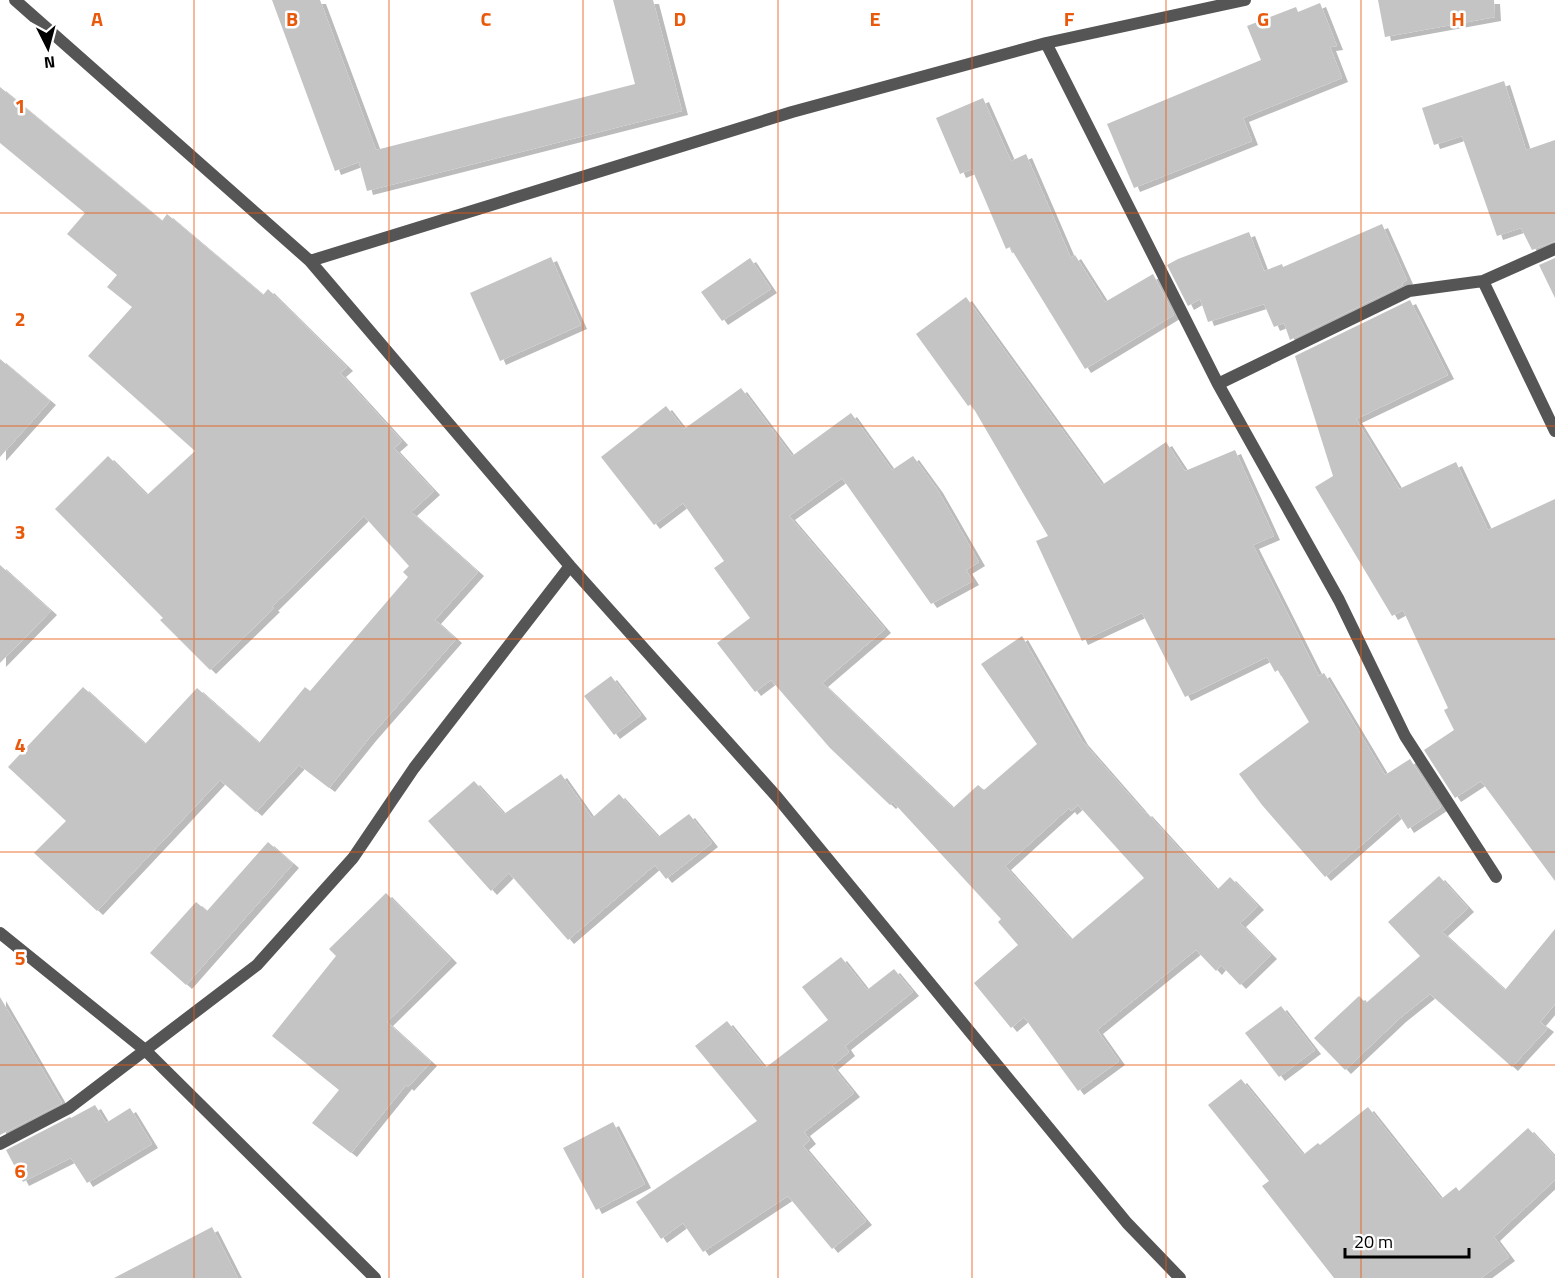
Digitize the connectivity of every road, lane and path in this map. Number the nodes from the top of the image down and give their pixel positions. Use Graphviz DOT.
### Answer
graph roads {
  1 [pos="15,0"];
  2 [pos="1245,0"];
  3 [pos="1046,43"];
  4 [pos="1555,249"];
  5 [pos="310,261"];
  6 [pos="1483,281"];
  7 [pos="1218,384"];
  8 [pos="1555,431"];
  9 [pos="570,566"];
  10 [pos="1496,877"];
  11 [pos="0,933"];
  12 [pos="145,1050"];
  13 [pos="0,1144"];
  14 [pos="375,1278"];
  15 [pos="1180,1278"];
  1 -- 5 [label="street"];
  2 -- 3 [label="street"];
  3 -- 5 [label="street"];
  3 -- 7 [label="street"];
  4 -- 6 [label="street"];
  5 -- 9 [label="street"];
  6 -- 7 [label="street"];
  6 -- 8 [label="street"];
  7 -- 10 [label="street"];
  9 -- 12 [label="street"];
  9 -- 15 [label="street"];
  11 -- 12 [label="street"];
  12 -- 13 [label="street"];
  12 -- 14 [label="street"];
}
